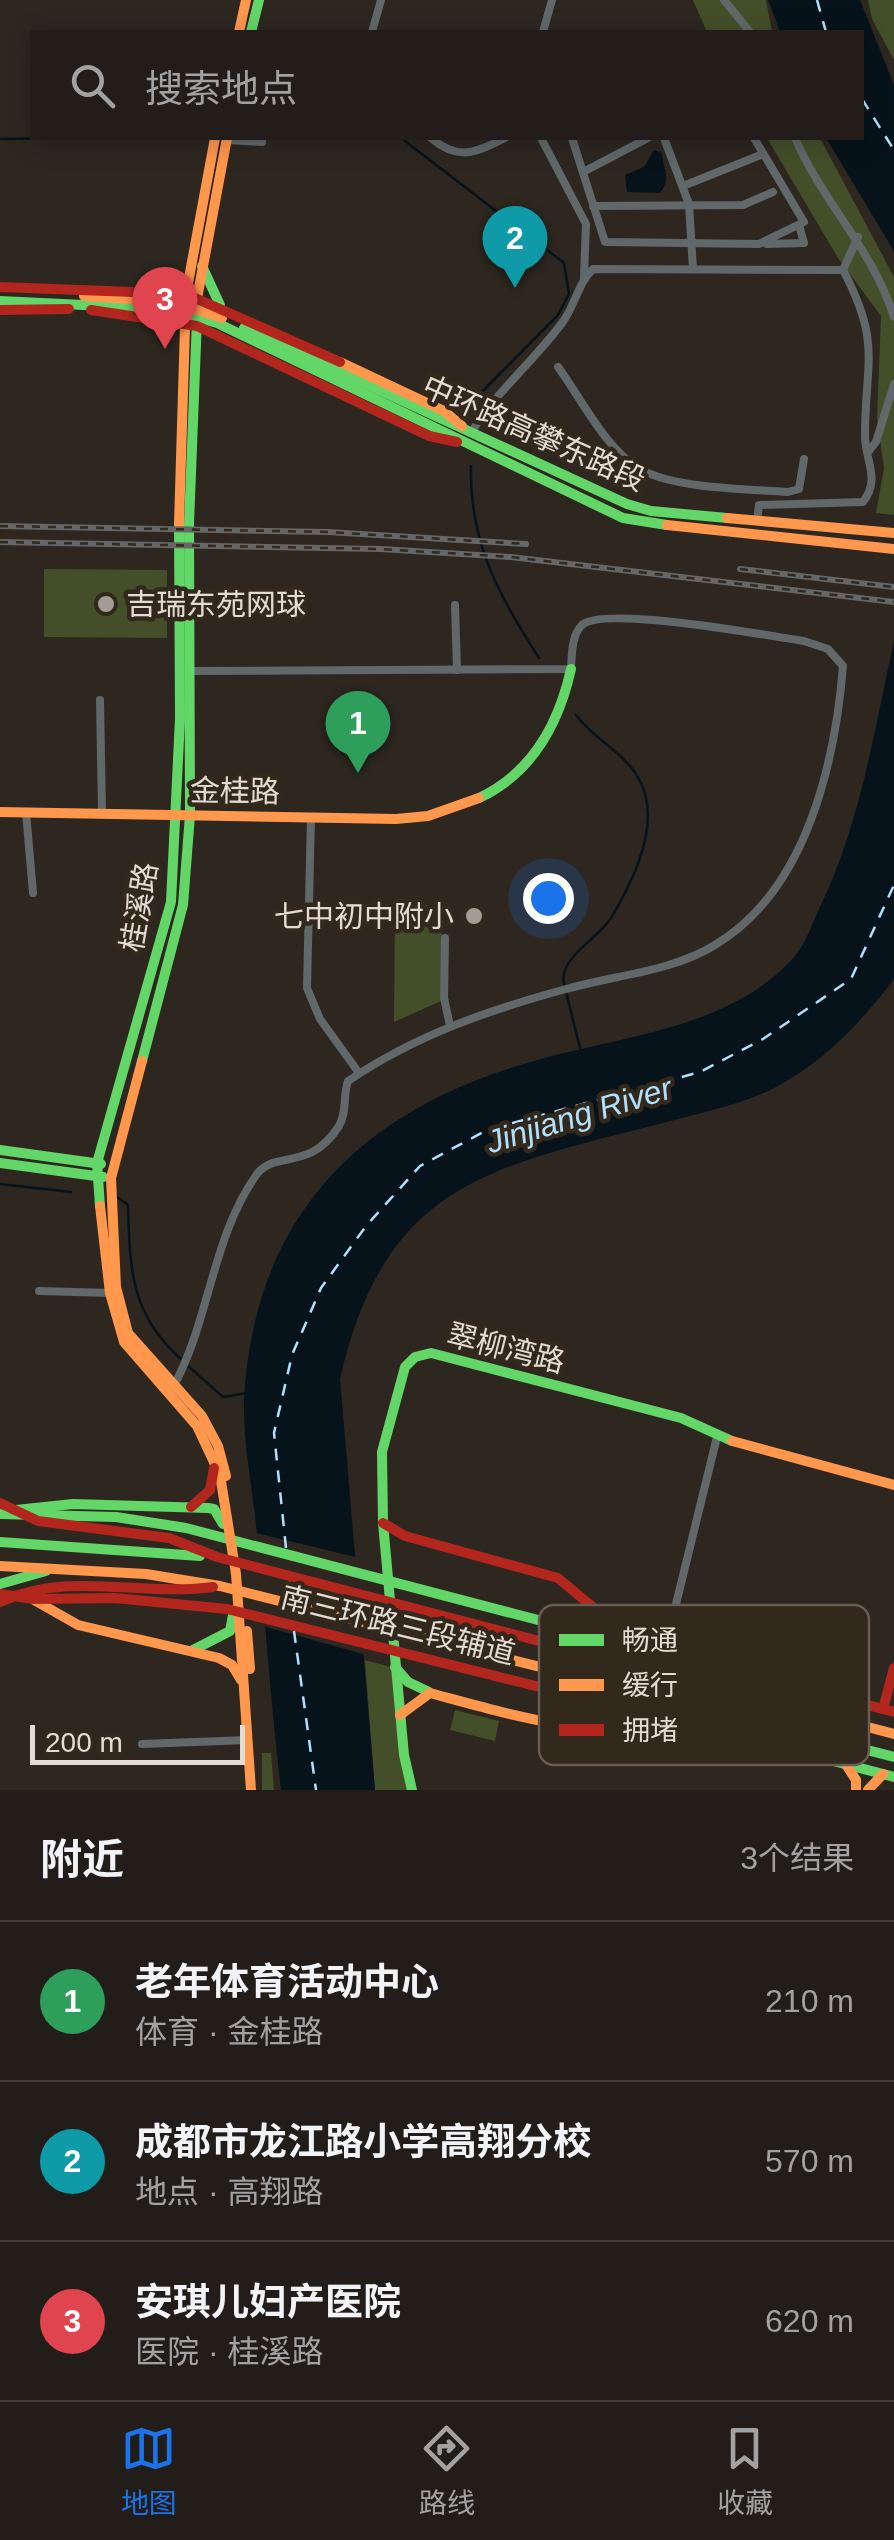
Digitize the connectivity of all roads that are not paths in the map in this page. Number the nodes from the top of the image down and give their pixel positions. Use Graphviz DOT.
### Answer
graph roads {
  1 [pos="246,0"];
  2 [pos="259,0"];
  3 [pos="381,0"];
  4 [pos="552,0"];
  5 [pos="724,0"];
  6 [pos="239,30"];
  7 [pos="252,30"];
  8 [pos="373,30"];
  9 [pos="544,30"];
  10 [pos="748,30"];
  11 [pos="223,140"];
  12 [pos="242,140"];
  13 [pos="434,140"];
  14 [pos="500,140"];
  15 [pos="542,140"];
  16 [pos="573,140"];
  17 [pos="625,140"];
  18 [pos="644,140"];
  19 [pos="665,140"];
  20 [pos="755,140"];
  21 [pos="796,140"];
  22 [pos="262,142"];
  23 [pos="630,147"];
  24 [pos="763,154"];
  25 [pos="583,172"];
  26 [pos="683,186"];
  27 [pos="773,192"];
  28 [pos="689,204"];
  29 [pos="594,206"];
  30 [pos="800,224"];
  31 [pos="858,237"];
  32 [pos="692,243"];
  33 [pos="759,244"];
  34 [pos="195,264"];
  35 [pos="692,269"];
  36 [pos="843,270"];
  37 [pos="584,278"];
  38 [pos="162,293"];
  39 [pos="0,294"];
  40 [pos="192,296"];
  41 [pos="220,306"];
  42 [pos="0,310"];
  43 [pos="184,316"];
  44 [pos="894,317"];
  45 [pos="558,367"];
  46 [pos="894,384"];
  47 [pos="468,438"];
  48 [pos="868,452"];
  49 [pos="804,459"];
  50 [pos="757,521"];
  51 [pos="894,533"];
  52 [pos="894,550"];
  53 [pos="455,605"];
  54 [pos="571,669"];
  55 [pos="457,670"];
  56 [pos="193,671"];
  57 [pos="100,700"];
  58 [pos="0,812"];
  59 [pos="26,812"];
  60 [pos="102,813"];
  61 [pos="177,815"];
  62 [pos="190,815"];
  63 [pos="311,817"];
  64 [pos="33,893"];
  65 [pos="445,938"];
  66 [pos="450,1026"];
  67 [pos="359,1074"];
  68 [pos="0,1150"];
  69 [pos="0,1162"];
  70 [pos="97,1163"];
  71 [pos="112,1166"];
  72 [pos="98,1176"];
  73 [pos="111,1178"];
  74 [pos="39,1291"];
  75 [pos="110,1293"];
  76 [pos="171,1390"];
  77 [pos="717,1436"];
  78 [pos="213,1456"];
  79 [pos="894,1485"];
  80 [pos="0,1502"];
  81 [pos="186,1510"];
  82 [pos="0,1514"];
  83 [pos="383,1523"];
  84 [pos="405,1536"];
  85 [pos="0,1542"];
  86 [pos="386,1554"];
  87 [pos="218,1558"];
  88 [pos="0,1566"];
  89 [pos="61,1567"];
  90 [pos="0,1584"];
  91 [pos="220,1586"];
  92 [pos="0,1594"];
  93 [pos="33,1599"];
  94 [pos="0,1602"];
  95 [pos="590,1605"];
  96 [pos="676,1605"];
  97 [pos="539,1620"];
  98 [pos="498,1628"];
  99 [pos="539,1634"];
  100 [pos="539,1639"];
  101 [pos="193,1650"];
  102 [pos="395,1666"];
  103 [pos="539,1666"];
  104 [pos="894,1668"];
  105 [pos="539,1686"];
  106 [pos="244,1688"];
  107 [pos="430,1693"];
  108 [pos="889,1710"];
  109 [pos="400,1714"];
  110 [pos="539,1721"];
  111 [pos="869,1727"];
  112 [pos="894,1734"];
  113 [pos="248,1740"];
  114 [pos="142,1744"];
  115 [pos="869,1751"];
  116 [pos="894,1757"];
  117 [pos="846,1765"];
  118 [pos="889,1776"];
  119 [pos="254,1790"];
  120 [pos="412,1790"];
  121 [pos="856,1790"];
  122 [pos="868,1790"];
  1 -- 6 [label="main road"];
  2 -- 7 [label="main road"];
  3 -- 8 [label="street"];
  4 -- 9 [label="street"];
  5 -- 10 [label="street"];
  11 -- 34 [label="main road, 桂溪路"];
  12 -- 22 [label="street"];
  13 -- 14 [label="street"];
  15 -- 37 [label="street"];
  16 -- 25 [label="street"];
  17 -- 23 [label="street"];
  18 -- 23 [label="street"];
  19 -- 26 [label="street"];
  20 -- 24 [label="street"];
  21 -- 31 [label="street"];
  23 -- 25 [label="street"];
  24 -- 26 [label="street"];
  24 -- 30 [label="street"];
  25 -- 29 [label="street"];
  26 -- 28 [label="street"];
  27 -- 28 [label="street"];
  28 -- 29 [label="street"];
  28 -- 32 [label="street"];
  29 -- 32 [label="street"];
  30 -- 33 [label="street"];
  30 -- 33 [label="street"];
  31 -- 36 [label="street"];
  31 -- 44 [label="street"];
  32 -- 33 [label="street"];
  32 -- 35 [label="street"];
  34 -- 38 [label="main road"];
  34 -- 40 [label="main road, 桂溪路"];
  34 -- 41 [label="main road"];
  35 -- 36 [label="street"];
  35 -- 37 [label="street"];
  36 -- 48 [label="street"];
  37 -- 47 [label="street"];
  38 -- 39 [label="main road"];
  38 -- 40 [label="main road"];
  39 -- 43 [label="main road"];
  40 -- 41 [label="main road"];
  40 -- 43 [label="main road, 桂溪路"];
  41 -- 47 [label="main road"];
  42 -- 43 [label="main road"];
  43 -- 47 [label="main road, 中环路高攀东路段"];
  43 -- 47 [label="main road"];
  43 -- 56 [label="main road, 桂溪路"];
  43 -- 61 [label="main road, 桂溪路"];
  45 -- 49 [label="street"];
  46 -- 48 [label="street"];
  47 -- 50 [label="main road, 中环路高攀东路段"];
  47 -- 52 [label="main road, 中环路高攀东路段"];
  48 -- 50 [label="street"];
  50 -- 51 [label="main road, 中环路高攀东路段"];
  53 -- 55 [label="street"];
  54 -- 55 [label="street"];
  54 -- 63 [label="main road, 金桂路"];
  54 -- 66 [label="street"];
  55 -- 56 [label="street"];
  56 -- 62 [label="main road, 桂溪路"];
  57 -- 60 [label="street"];
  58 -- 59 [label="main road, 金桂路"];
  59 -- 60 [label="main road, 金桂路"];
  59 -- 64 [label="street"];
  60 -- 61 [label="main road, 金桂路"];
  61 -- 62 [label="main road, 金桂路"];
  61 -- 70 [label="main road, 桂溪路"];
  62 -- 63 [label="main road, 金桂路"];
  62 -- 71 [label="main road, 桂溪路"];
  63 -- 67 [label="street"];
  65 -- 66 [label="street"];
  66 -- 67 [label="street"];
  67 -- 76 [label="street"];
  68 -- 70 [label="main road"];
  69 -- 72 [label="main road"];
  70 -- 71 [label="main road"];
  70 -- 72 [label="main road, 桂溪路"];
  71 -- 73 [label="main road, 桂溪路"];
  72 -- 73 [label="main road"];
  72 -- 75 [label="main road, 桂溪路"];
  73 -- 76 [label="main road, 桂溪路"];
  74 -- 75 [label="street"];
  75 -- 76 [label="main road, 桂溪路"];
  76 -- 78 [label="main road, 桂溪路"];
  76 -- 119 [label="main road, 桂溪路"];
  77 -- 79 [label="main road, 翠柳湾路"];
  77 -- 83 [label="main road, 翠柳湾路"];
  77 -- 96 [label="street"];
  78 -- 81 [label="main road"];
  78 -- 106 [label="main road, 桂溪路"];
  80 -- 87 [label="main road"];
  81 -- 82 [label="main road"];
  81 -- 101 [label="main road"];
  82 -- 97 [label="main road, 南三环路三段辅道"];
  83 -- 84 [label="main road"];
  83 -- 86 [label="main road, 翠柳湾路"];
  84 -- 86 [label="main road"];
  84 -- 95 [label="main road"];
  85 -- 87 [label="main road"];
  86 -- 102 [label="main road, 翠柳湾路"];
  87 -- 98 [label="main road"];
  88 -- 89 [label="main road"];
  89 -- 90 [label="main road"];
  89 -- 91 [label="main road"];
  91 -- 94 [label="main road"];
  91 -- 103 [label="main road"];
  92 -- 93 [label="main road, 南三环路三段辅道"];
  93 -- 101 [label="main road"];
  93 -- 105 [label="main road, 南三环路三段辅道"];
  98 -- 99 [label="main road"];
  98 -- 100 [label="main road"];
  101 -- 106 [label="main road"];
  102 -- 107 [label="main road"];
  102 -- 109 [label="main road, 翠柳湾路"];
  104 -- 108 [label="main road"];
  106 -- 113 [label="main road, 桂溪路"];
  107 -- 109 [label="main road"];
  107 -- 110 [label="main road"];
  109 -- 120 [label="main road, 翠柳湾路"];
  111 -- 112 [label="main road"];
  113 -- 114 [label="street"];
  113 -- 119 [label="main road, 桂溪路"];
  115 -- 116 [label="main road"];
  117 -- 118 [label="main road, 南三环路三段辅道"];
  117 -- 121 [label="main road"];
  118 -- 122 [label="main road"];
}
